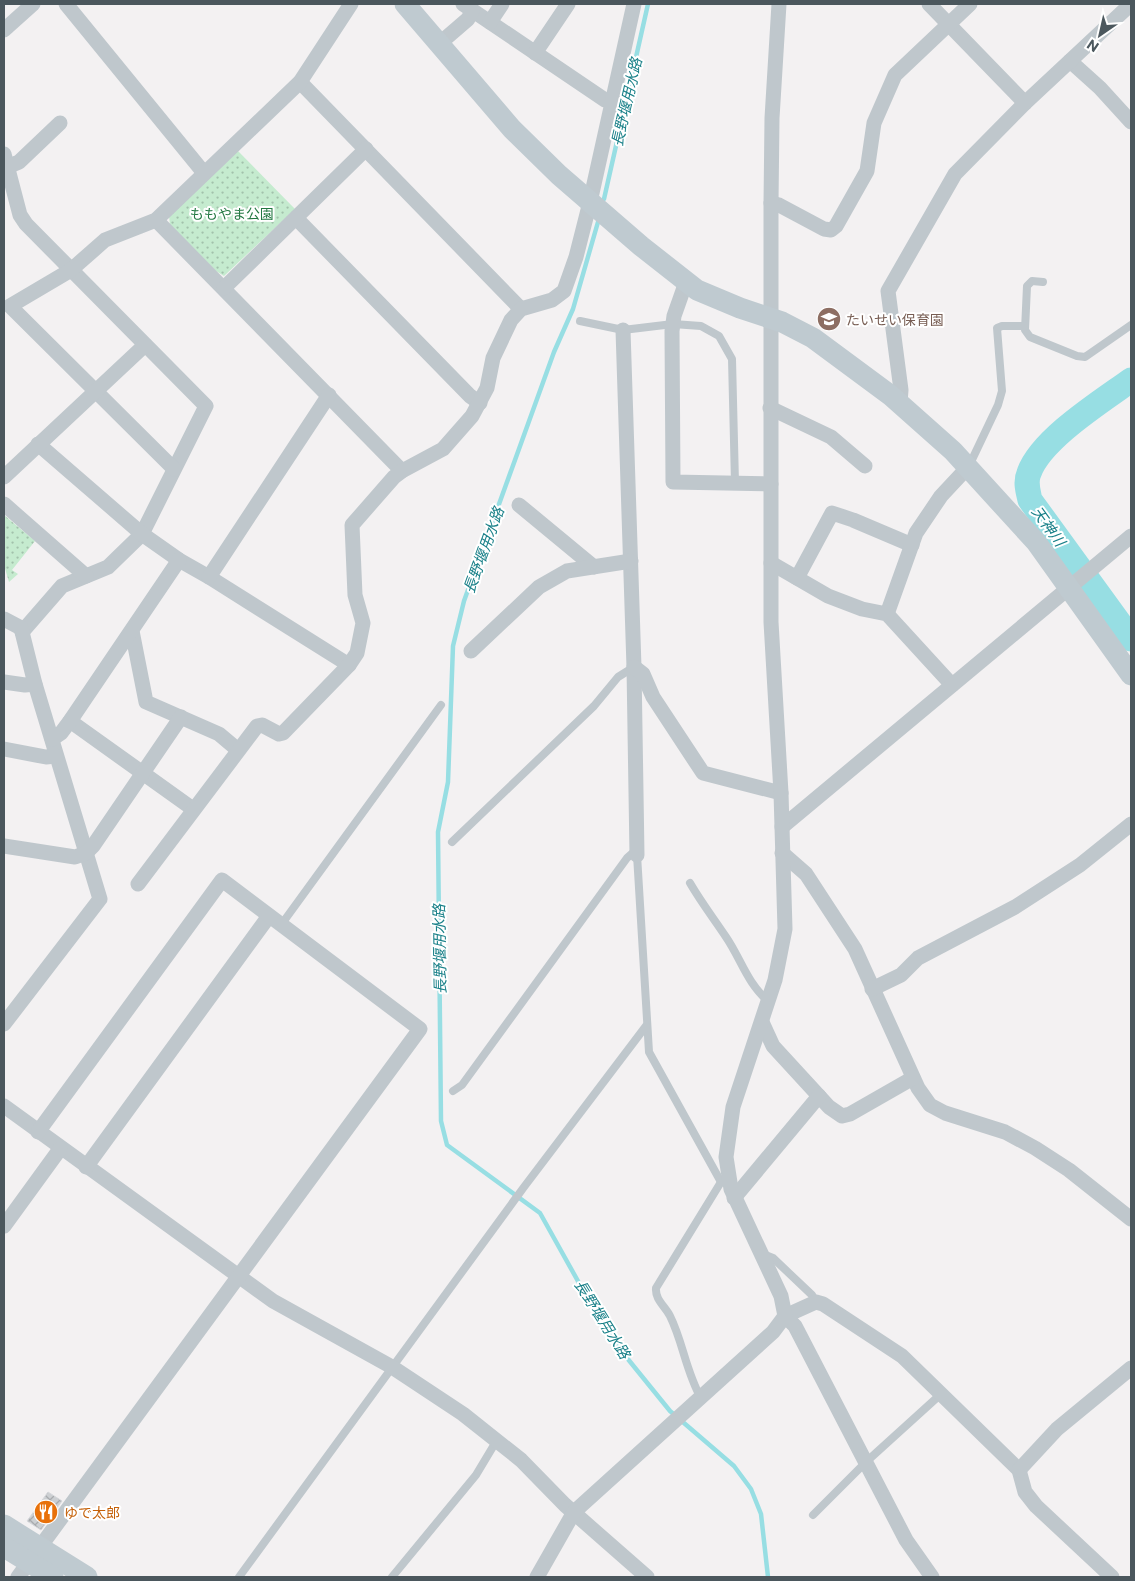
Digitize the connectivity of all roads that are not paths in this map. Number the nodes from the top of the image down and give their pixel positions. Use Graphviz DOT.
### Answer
graph roads {
  1 [pos="33,4"];
  2 [pos="66,4"];
  3 [pos="351,4"];
  4 [pos="405,4"];
  5 [pos="502,4"];
  6 [pos="568,4"];
  7 [pos="634,4"];
  8 [pos="778,4"];
  9 [pos="929,4"];
  10 [pos="970,4"];
  11 [pos="1131,4"];
  12 [pos="468,7"];
  13 [pos="490,22"];
  14 [pos="949,24"];
  15 [pos="4,30"];
  16 [pos="439,44"];
  17 [pos="536,53"];
  18 [pos="1070,60"];
  19 [pos="300,82"];
  20 [pos="614,102"];
  21 [pos="1025,104"];
  22 [pos="1131,122"];
  23 [pos="60,123"];
  24 [pos="366,149"];
  25 [pos="6,170"];
  26 [pos="204,173"];
  27 [pos="590,202"];
  28 [pos="771,203"];
  29 [pos="296,218"];
  30 [pos="156,220"];
  31 [pos="71,270"];
  32 [pos="686,282"];
  33 [pos="1043,282"];
  34 [pos="224,288"];
  35 [pos="521,309"];
  36 [pos="770,318"];
  37 [pos="580,321"];
  38 [pos="673,324"];
  39 [pos="1131,325"];
  40 [pos="1025,326"];
  41 [pos="623,330"];
  42 [pos="145,345"];
  43 [pos="94,390"];
  44 [pos="329,395"];
  45 [pos="480,403"];
  46 [pos="900,404"];
  47 [pos="770,408"];
  48 [pos="38,444"];
  49 [pos="865,466"];
  50 [pos="969,466"];
  51 [pos="174,469"];
  52 [pos="402,471"];
  53 [pos="4,476"];
  54 [pos="735,483"];
  55 [pos="771,484"];
  56 [pos="4,504"];
  57 [pos="519,505"];
  58 [pos="142,534"];
  59 [pos="1131,536"];
  60 [pos="912,545"];
  61 [pos="179,560"];
  62 [pos="631,561"];
  63 [pos="771,564"];
  64 [pos="594,567"];
  65 [pos="86,576"];
  66 [pos="209,577"];
  67 [pos="797,578"];
  68 [pos="1072,586"];
  69 [pos="887,614"];
  70 [pos="4,619"];
  71 [pos="132,631"];
  72 [pos="22,632"];
  73 [pos="471,651"];
  74 [pos="350,664"];
  75 [pos="634,667"];
  76 [pos="1131,675"];
  77 [pos="4,682"];
  78 [pos="35,684"];
  79 [pos="952,685"];
  80 [pos="441,705"];
  81 [pos="181,717"];
  82 [pos="70,721"];
  83 [pos="52,739"];
  84 [pos="4,748"];
  85 [pos="238,750"];
  86 [pos="56,756"];
  87 [pos="143,773"];
  88 [pos="781,793"];
  89 [pos="193,809"];
  90 [pos="1131,824"];
  91 [pos="782,827"];
  92 [pos="452,842"];
  93 [pos="4,846"];
  94 [pos="637,852"];
  95 [pos="782,852"];
  96 [pos="86,853"];
  97 [pos="690,883"];
  98 [pos="138,884"];
  99 [pos="275,920"];
  100 [pos="872,989"];
  101 [pos="768,1001"];
  102 [pos="762,1022"];
  103 [pos="4,1024"];
  104 [pos="646,1026"];
  105 [pos="913,1078"];
  106 [pos="453,1091"];
  107 [pos="819,1096"];
  108 [pos="4,1106"];
  109 [pos="38,1132"];
  110 [pos="60,1149"];
  111 [pos="86,1166"];
  112 [pos="725,1181"];
  113 [pos="734,1198"];
  114 [pos="1131,1219"];
  115 [pos="4,1226"];
  116 [pos="761,1253"];
  117 [pos="238,1277"];
  118 [pos="816,1302"];
  119 [pos="785,1316"];
  120 [pos="392,1367"];
  121 [pos="1131,1368"];
  122 [pos="941,1394"];
  123 [pos="701,1398"];
  124 [pos="497,1439"];
  125 [pos="866,1462"];
  126 [pos="1020,1470"];
  127 [pos="574,1512"];
  128 [pos="813,1515"];
  129 [pos="4,1526"];
  130 [pos="4,1547"];
  131 [pos="29,1563"];
  132 [pos="53,1577"];
  133 [pos="87,1577"];
  134 [pos="239,1577"];
  135 [pos="392,1577"];
  136 [pos="537,1577"];
  137 [pos="648,1577"];
  138 [pos="932,1577"];
  139 [pos="1112,1577"];
  1 -- 15 [label="street"];
  2 -- 26 [label="street"];
  3 -- 19 [label="street"];
  4 -- 16 [label="street"];
  5 -- 13 [label="street"];
  6 -- 17 [label="street"];
  7 -- 20 [label="street"];
  8 -- 28 [label="street"];
  9 -- 14 [label="street"];
  10 -- 14 [label="street"];
  11 -- 18 [label="street"];
  12 -- 13 [label="street"];
  12 -- 16 [label="street"];
  13 -- 17 [label="street"];
  14 -- 21 [label="street"];
  14 -- 28 [label="street"];
  16 -- 27 [label="street"];
  17 -- 20 [label="street"];
  18 -- 21 [label="street"];
  18 -- 22 [label="street"];
  19 -- 24 [label="street"];
  19 -- 26 [label="street"];
  20 -- 27 [label="street"];
  21 -- 46 [label="street"];
  23 -- 25 [label="street"];
  24 -- 29 [label="street"];
  24 -- 35 [label="street"];
  25 -- 31 [label="street"];
  26 -- 30 [label="street"];
  27 -- 32 [label="street"];
  27 -- 35 [label="street"];
  28 -- 36 [label="street"];
  29 -- 34 [label="street"];
  29 -- 45 [label="street"];
  30 -- 31 [label="street"];
  30 -- 34 [label="street"];
  31 -- 42 [label="street"];
  31 -- 43 [label="street"];
  32 -- 36 [label="street"];
  32 -- 38 [label="street"];
  33 -- 40 [label="lane"];
  34 -- 44 [label="street"];
  35 -- 45 [label="street"];
  36 -- 46 [label="street"];
  36 -- 47 [label="street"];
  37 -- 41 [label="lane"];
  38 -- 41 [label="lane"];
  38 -- 54 [label="lane"];
  38 -- 54 [label="street"];
  39 -- 40 [label="lane"];
  40 -- 50 [label="lane"];
  41 -- 62 [label="street"];
  42 -- 43 [label="street"];
  42 -- 51 [label="street"];
  43 -- 48 [label="street"];
  43 -- 51 [label="street"];
  44 -- 52 [label="street"];
  44 -- 66 [label="street"];
  45 -- 52 [label="street"];
  46 -- 50 [label="street"];
  47 -- 49 [label="street"];
  47 -- 55 [label="street"];
  48 -- 53 [label="street"];
  48 -- 58 [label="street"];
  50 -- 60 [label="street"];
  50 -- 68 [label="street"];
  51 -- 58 [label="street"];
  52 -- 74 [label="street"];
  54 -- 55 [label="street"];
  55 -- 63 [label="street"];
  56 -- 65 [label="street"];
  57 -- 64 [label="street"];
  58 -- 61 [label="street"];
  58 -- 65 [label="street"];
  59 -- 68 [label="street"];
  60 -- 67 [label="street"];
  60 -- 69 [label="street"];
  61 -- 66 [label="street"];
  61 -- 71 [label="street"];
  62 -- 64 [label="street"];
  62 -- 75 [label="street"];
  63 -- 67 [label="street"];
  63 -- 88 [label="street"];
  64 -- 73 [label="street"];
  65 -- 72 [label="street"];
  66 -- 74 [label="street"];
  67 -- 69 [label="street"];
  68 -- 76 [label="street"];
  68 -- 79 [label="street"];
  69 -- 79 [label="street"];
  70 -- 72 [label="street"];
  71 -- 81 [label="street"];
  71 -- 82 [label="street"];
  72 -- 78 [label="street"];
  74 -- 85 [label="street"];
  75 -- 88 [label="street"];
  75 -- 92 [label="lane"];
  75 -- 94 [label="street"];
  77 -- 78 [label="street"];
  78 -- 83 [label="street"];
  79 -- 91 [label="street"];
  80 -- 99 [label="lane"];
  81 -- 85 [label="street"];
  81 -- 87 [label="street"];
  82 -- 83 [label="street"];
  82 -- 87 [label="street"];
  83 -- 86 [label="street"];
  84 -- 86 [label="street"];
  85 -- 89 [label="street"];
  86 -- 96 [label="street"];
  87 -- 89 [label="street"];
  87 -- 96 [label="street"];
  88 -- 91 [label="street"];
  89 -- 98 [label="street"];
  90 -- 100 [label="street"];
  91 -- 95 [label="street"];
  93 -- 96 [label="street"];
  94 -- 104 [label="lane"];
  94 -- 106 [label="lane"];
  95 -- 100 [label="street"];
  95 -- 101 [label="street"];
  96 -- 103 [label="street"];
  97 -- 101 [label="lane"];
  99 -- 109 [label="street"];
  99 -- 111 [label="street"];
  99 -- 117 [label="street"];
  100 -- 105 [label="street"];
  101 -- 102 [label="street"];
  102 -- 107 [label="street"];
  102 -- 112 [label="street"];
  104 -- 112 [label="lane"];
  104 -- 120 [label="lane"];
  105 -- 107 [label="street"];
  105 -- 114 [label="street"];
  107 -- 113 [label="street"];
  108 -- 109 [label="street"];
  109 -- 110 [label="street"];
  110 -- 111 [label="street"];
  110 -- 115 [label="street"];
  111 -- 117 [label="street"];
  112 -- 113 [label="street"];
  112 -- 123 [label="lane"];
  113 -- 116 [label="street"];
  116 -- 118 [label="lane"];
  116 -- 119 [label="street"];
  117 -- 120 [label="street"];
  117 -- 131 [label="street"];
  118 -- 119 [label="street"];
  118 -- 122 [label="street"];
  119 -- 123 [label="street"];
  119 -- 125 [label="street"];
  120 -- 124 [label="street"];
  120 -- 134 [label="lane"];
  121 -- 126 [label="street"];
  122 -- 125 [label="lane"];
  122 -- 126 [label="street"];
  123 -- 127 [label="street"];
  124 -- 127 [label="street"];
  124 -- 135 [label="lane"];
  125 -- 128 [label="lane"];
  125 -- 138 [label="street"];
  126 -- 139 [label="street"];
  127 -- 136 [label="street"];
  127 -- 137 [label="street"];
  129 -- 131 [label="street"];
  130 -- 131 [label="street"];
  131 -- 132 [label="street"];
  131 -- 133 [label="street"];
}
